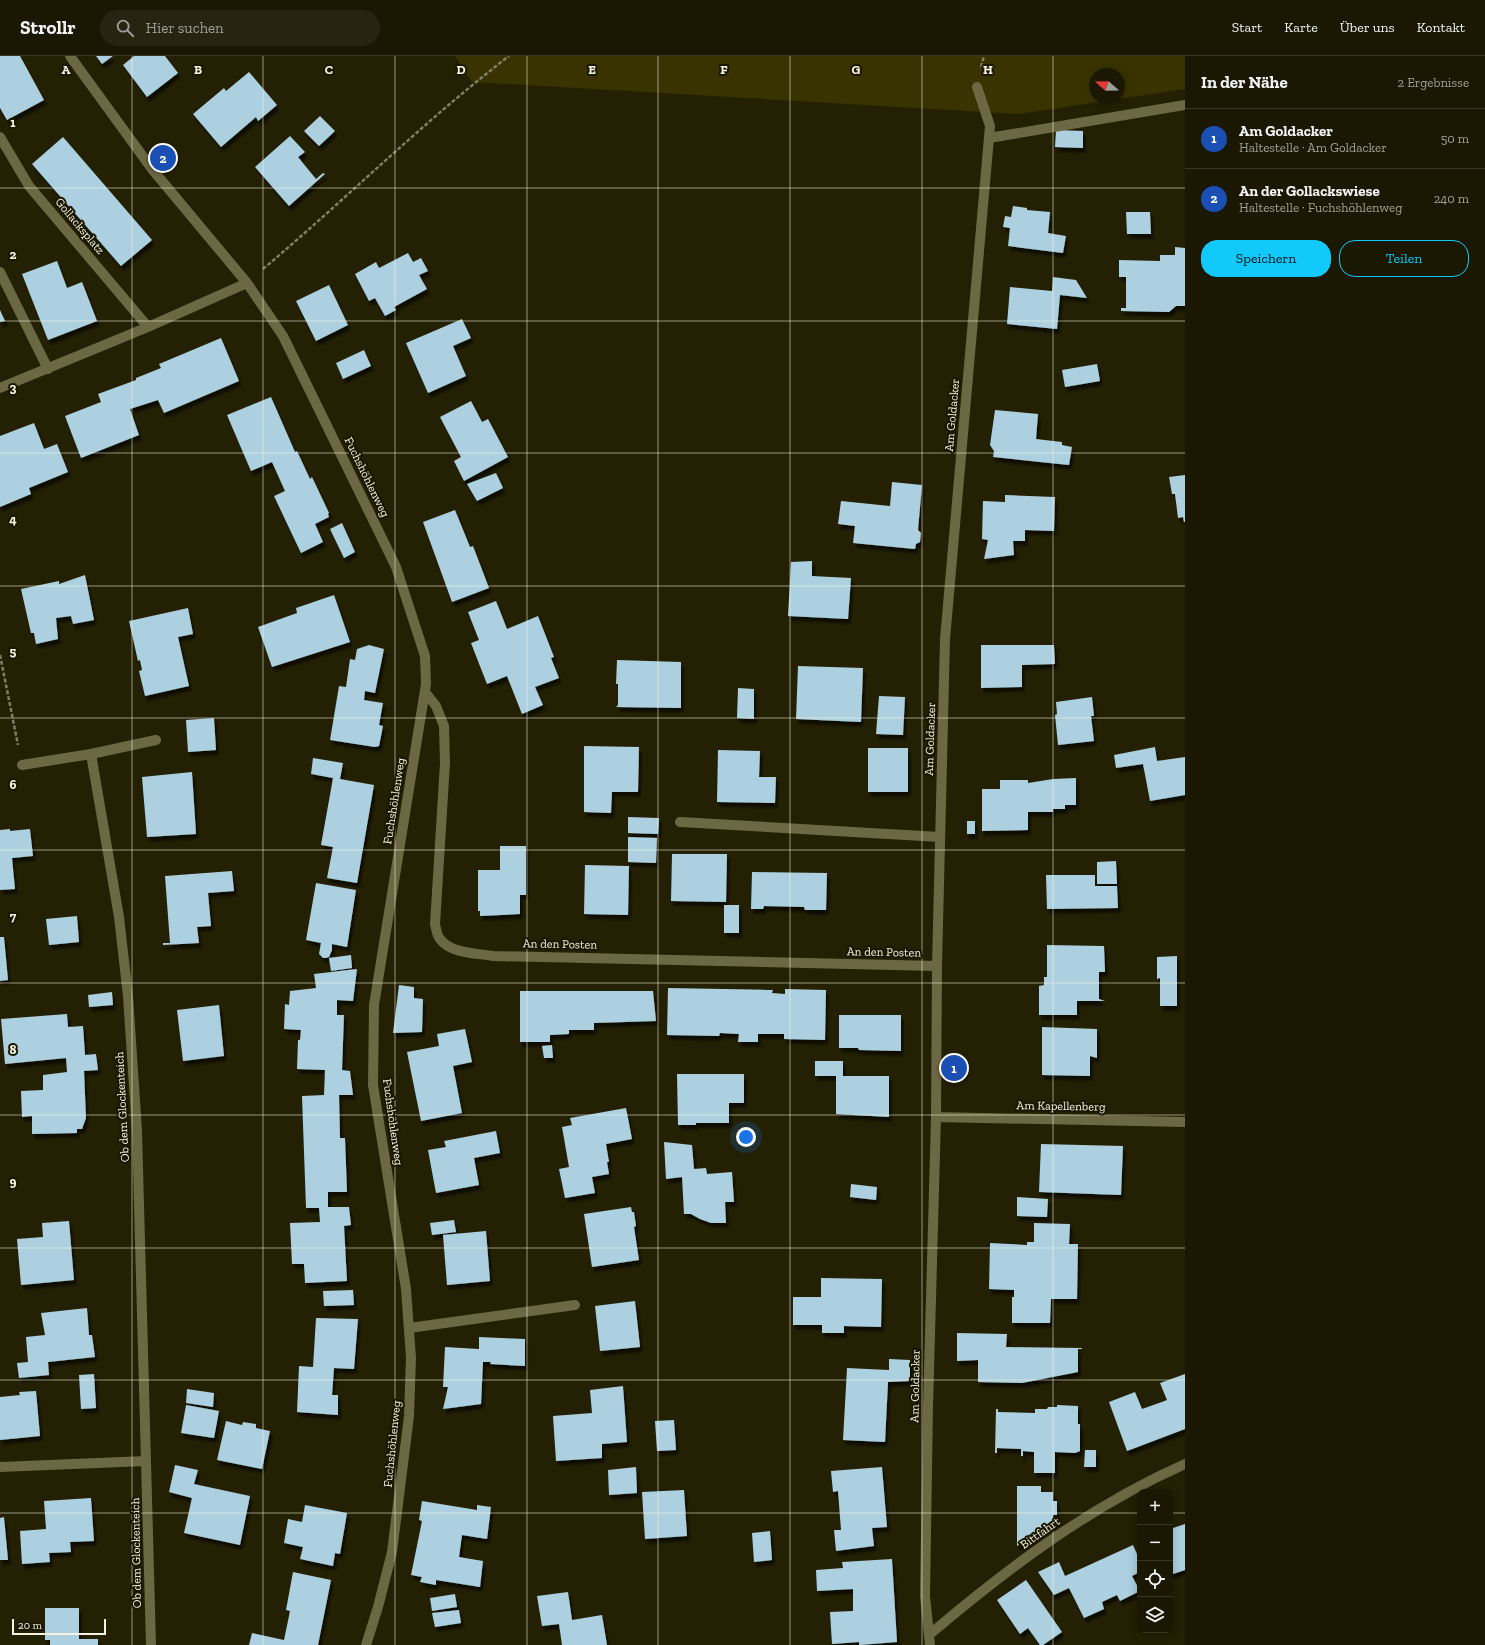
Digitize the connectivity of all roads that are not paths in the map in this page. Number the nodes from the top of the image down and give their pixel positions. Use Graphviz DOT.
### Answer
graph roads {
  1 [pos="70,56"];
  2 [pos="977,87"];
  3 [pos="1185,105"];
  4 [pos="0,137"];
  5 [pos="989,138"];
  6 [pos="0,272"];
  7 [pos="248,283"];
  8 [pos="148,327"];
  9 [pos="48,369"];
  10 [pos="0,388"];
  11 [pos="425,692"];
  12 [pos="156,740"];
  13 [pos="91,754"];
  14 [pos="22,765"];
  15 [pos="680,822"];
  16 [pos="940,837"];
  17 [pos="937,966"];
  18 [pos="936,1117"];
  19 [pos="1185,1122"];
  20 [pos="575,1306"];
  21 [pos="409,1328"];
  22 [pos="146,1461"];
  23 [pos="1185,1464"];
  24 [pos="0,1467"];
  25 [pos="930,1640"];
  26 [pos="151,1645"];
  27 [pos="366,1645"];
  1 -- 7 [label="street, Fuchshöhlenweg"];
  2 -- 5 [label="street, Am Goldacker"];
  3 -- 5 [label="street"];
  4 -- 8 [label="street, Gollacksplatz"];
  5 -- 16 [label="street, Am Goldacker"];
  6 -- 9 [label="street"];
  7 -- 8 [label="street"];
  7 -- 11 [label="street, Fuchshöhlenweg"];
  8 -- 9 [label="street"];
  9 -- 10 [label="street"];
  11 -- 17 [label="street, An den Posten"];
  11 -- 21 [label="street, Fuchshöhlenweg"];
  12 -- 13 [label="street"];
  13 -- 14 [label="street"];
  13 -- 22 [label="street, Ob dem Glockenteich"];
  15 -- 16 [label="street"];
  16 -- 17 [label="street, Am Goldacker"];
  17 -- 18 [label="street, Am Goldacker"];
  18 -- 19 [label="street, Am Kapellenberg"];
  18 -- 25 [label="street, Am Goldacker"];
  20 -- 21 [label="street"];
  21 -- 27 [label="street, Fuchshöhlenweg"];
  22 -- 24 [label="street"];
  22 -- 26 [label="street, Ob dem Glockenteich"];
  23 -- 25 [label="street, Bittfahrt"];
}
